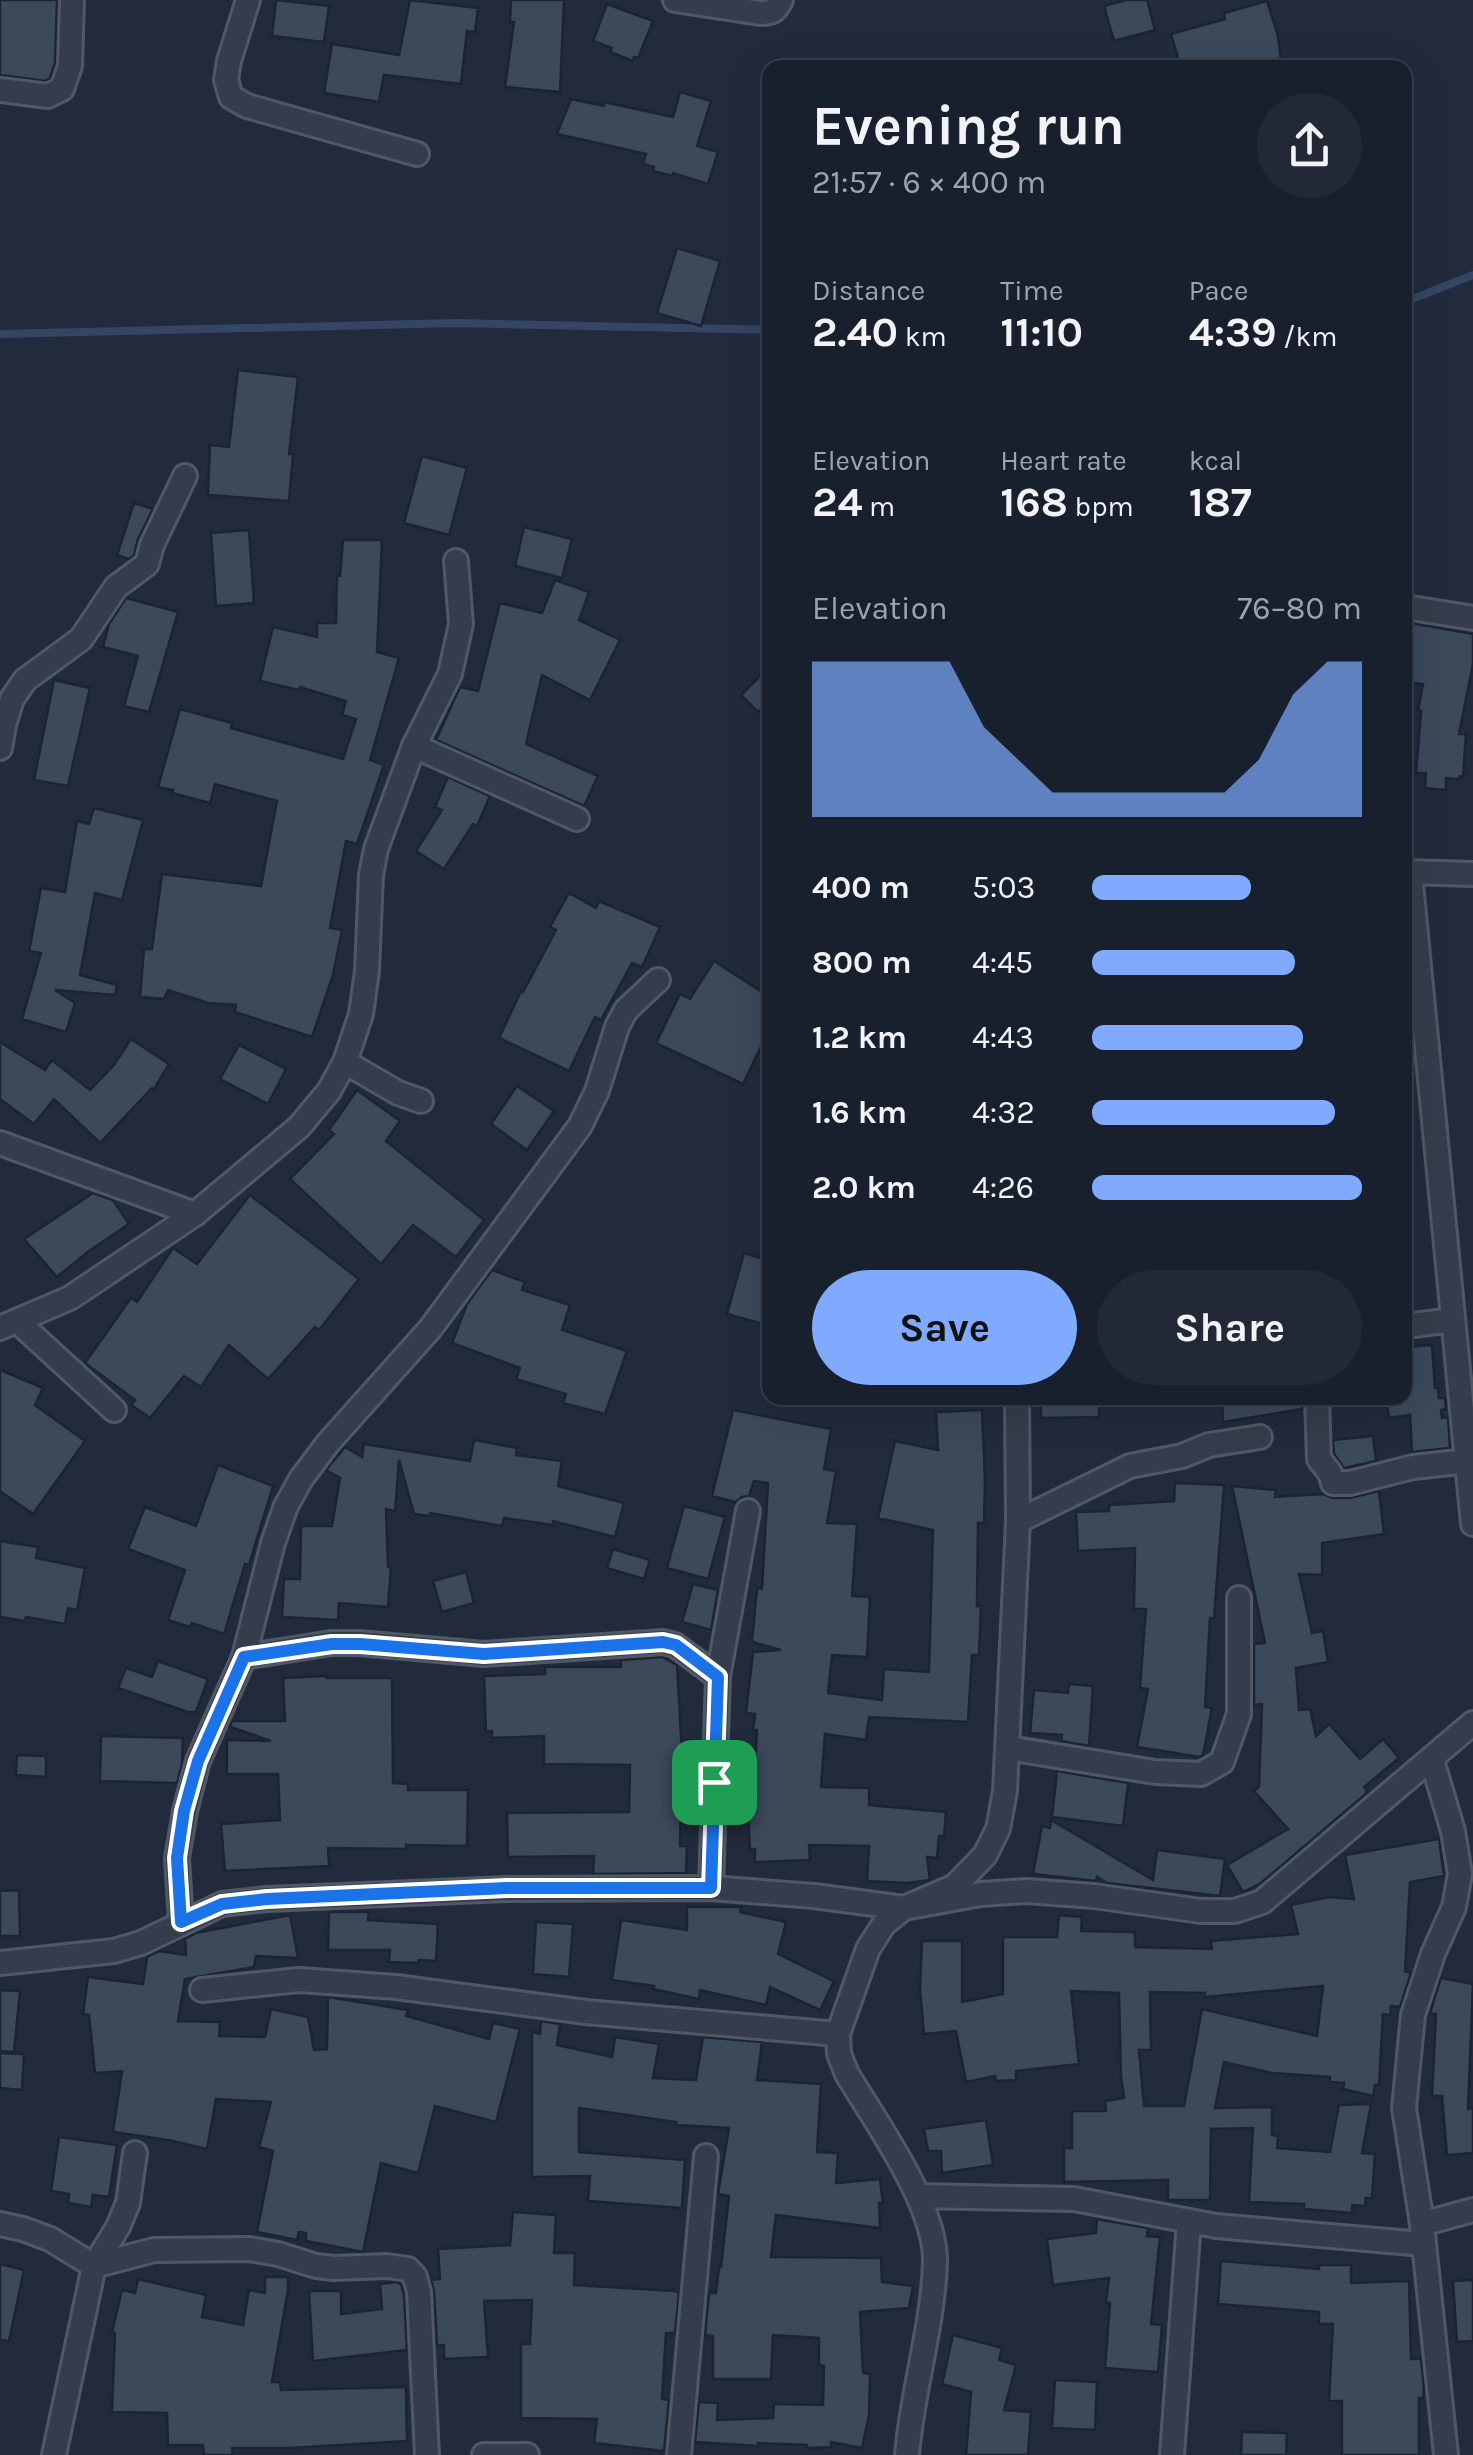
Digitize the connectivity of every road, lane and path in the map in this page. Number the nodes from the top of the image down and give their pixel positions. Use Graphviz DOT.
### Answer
graph roads {
  1 [pos="72,0"];
  2 [pos="248,0"];
  3 [pos="675,0"];
  4 [pos="781,0"];
  5 [pos="0,90"];
  6 [pos="417,154"];
  7 [pos="186,476"];
  8 [pos="456,561"];
  9 [pos="1412,608"];
  10 [pos="1473,618"];
  11 [pos="414,746"];
  12 [pos="0,748"];
  13 [pos="577,818"];
  14 [pos="1412,872"];
  15 [pos="1473,874"];
  16 [pos="1412,922"];
  17 [pos="658,980"];
  18 [pos="345,1062"];
  19 [pos="420,1101"];
  20 [pos="0,1143"];
  21 [pos="195,1214"];
  22 [pos="1452,1320"];
  23 [pos="8,1325"];
  24 [pos="1412,1325"];
  25 [pos="1466,1381"];
  26 [pos="1017,1405"];
  27 [pos="1317,1405"];
  28 [pos="114,1410"];
  29 [pos="1260,1437"];
  30 [pos="1468,1461"];
  31 [pos="748,1511"];
  32 [pos="1018,1521"];
  33 [pos="1473,1524"];
  34 [pos="1239,1598"];
  35 [pos="244,1657"];
  36 [pos="718,1677"];
  37 [pos="1473,1723"];
  38 [pos="1008,1748"];
  39 [pos="1432,1760"];
  40 [pos="711,1888"];
  41 [pos="904,1908"];
  42 [pos="181,1922"];
  43 [pos="0,1963"];
  44 [pos="202,1990"];
  45 [pos="838,2034"];
  46 [pos="135,2152"];
  47 [pos="706,2156"];
  48 [pos="919,2196"];
  49 [pos="1473,2210"];
  50 [pos="1190,2221"];
  51 [pos="0,2224"];
  52 [pos="1423,2234"];
  53 [pos="94,2266"];
  54 [pos="54,2455"];
  55 [pos="427,2455"];
  56 [pos="484,2455"];
  57 [pos="527,2455"];
  58 [pos="679,2455"];
  59 [pos="907,2455"];
  60 [pos="1172,2455"];
  61 [pos="1446,2455"];
  1 -- 5 [label="street"];
  2 -- 6 [label="street"];
  3 -- 4 [label="street"];
  7 -- 12 [label="street"];
  8 -- 11 [label="street"];
  9 -- 10 [label="street"];
  11 -- 13 [label="street"];
  11 -- 18 [label="street"];
  14 -- 15 [label="street"];
  16 -- 22 [label="street"];
  17 -- 35 [label="street"];
  18 -- 19 [label="street"];
  18 -- 21 [label="street"];
  20 -- 21 [label="street"];
  21 -- 23 [label="street"];
  22 -- 24 [label="street"];
  22 -- 25 [label="street"];
  23 -- 28 [label="street"];
  25 -- 30 [label="street"];
  26 -- 32 [label="street"];
  27 -- 30 [label="street"];
  29 -- 32 [label="street"];
  30 -- 33 [label="street"];
  31 -- 36 [label="street"];
  32 -- 38 [label="street"];
  34 -- 38 [label="street"];
  35 -- 36 [label="street"];
  35 -- 42 [label="street"];
  36 -- 40 [label="street"];
  37 -- 39 [label="street"];
  38 -- 41 [label="street"];
  39 -- 41 [label="street"];
  39 -- 52 [label="street"];
  40 -- 41 [label="street"];
  40 -- 42 [label="street"];
  41 -- 45 [label="street"];
  42 -- 43 [label="street"];
  44 -- 45 [label="street"];
  45 -- 48 [label="street"];
  46 -- 53 [label="street"];
  47 -- 58 [label="street"];
  48 -- 50 [label="street"];
  48 -- 59 [label="street"];
  49 -- 52 [label="street"];
  50 -- 52 [label="street"];
  50 -- 60 [label="street"];
  51 -- 53 [label="street"];
  52 -- 61 [label="street"];
  53 -- 54 [label="street"];
  53 -- 55 [label="street"];
  56 -- 57 [label="street"];
}
